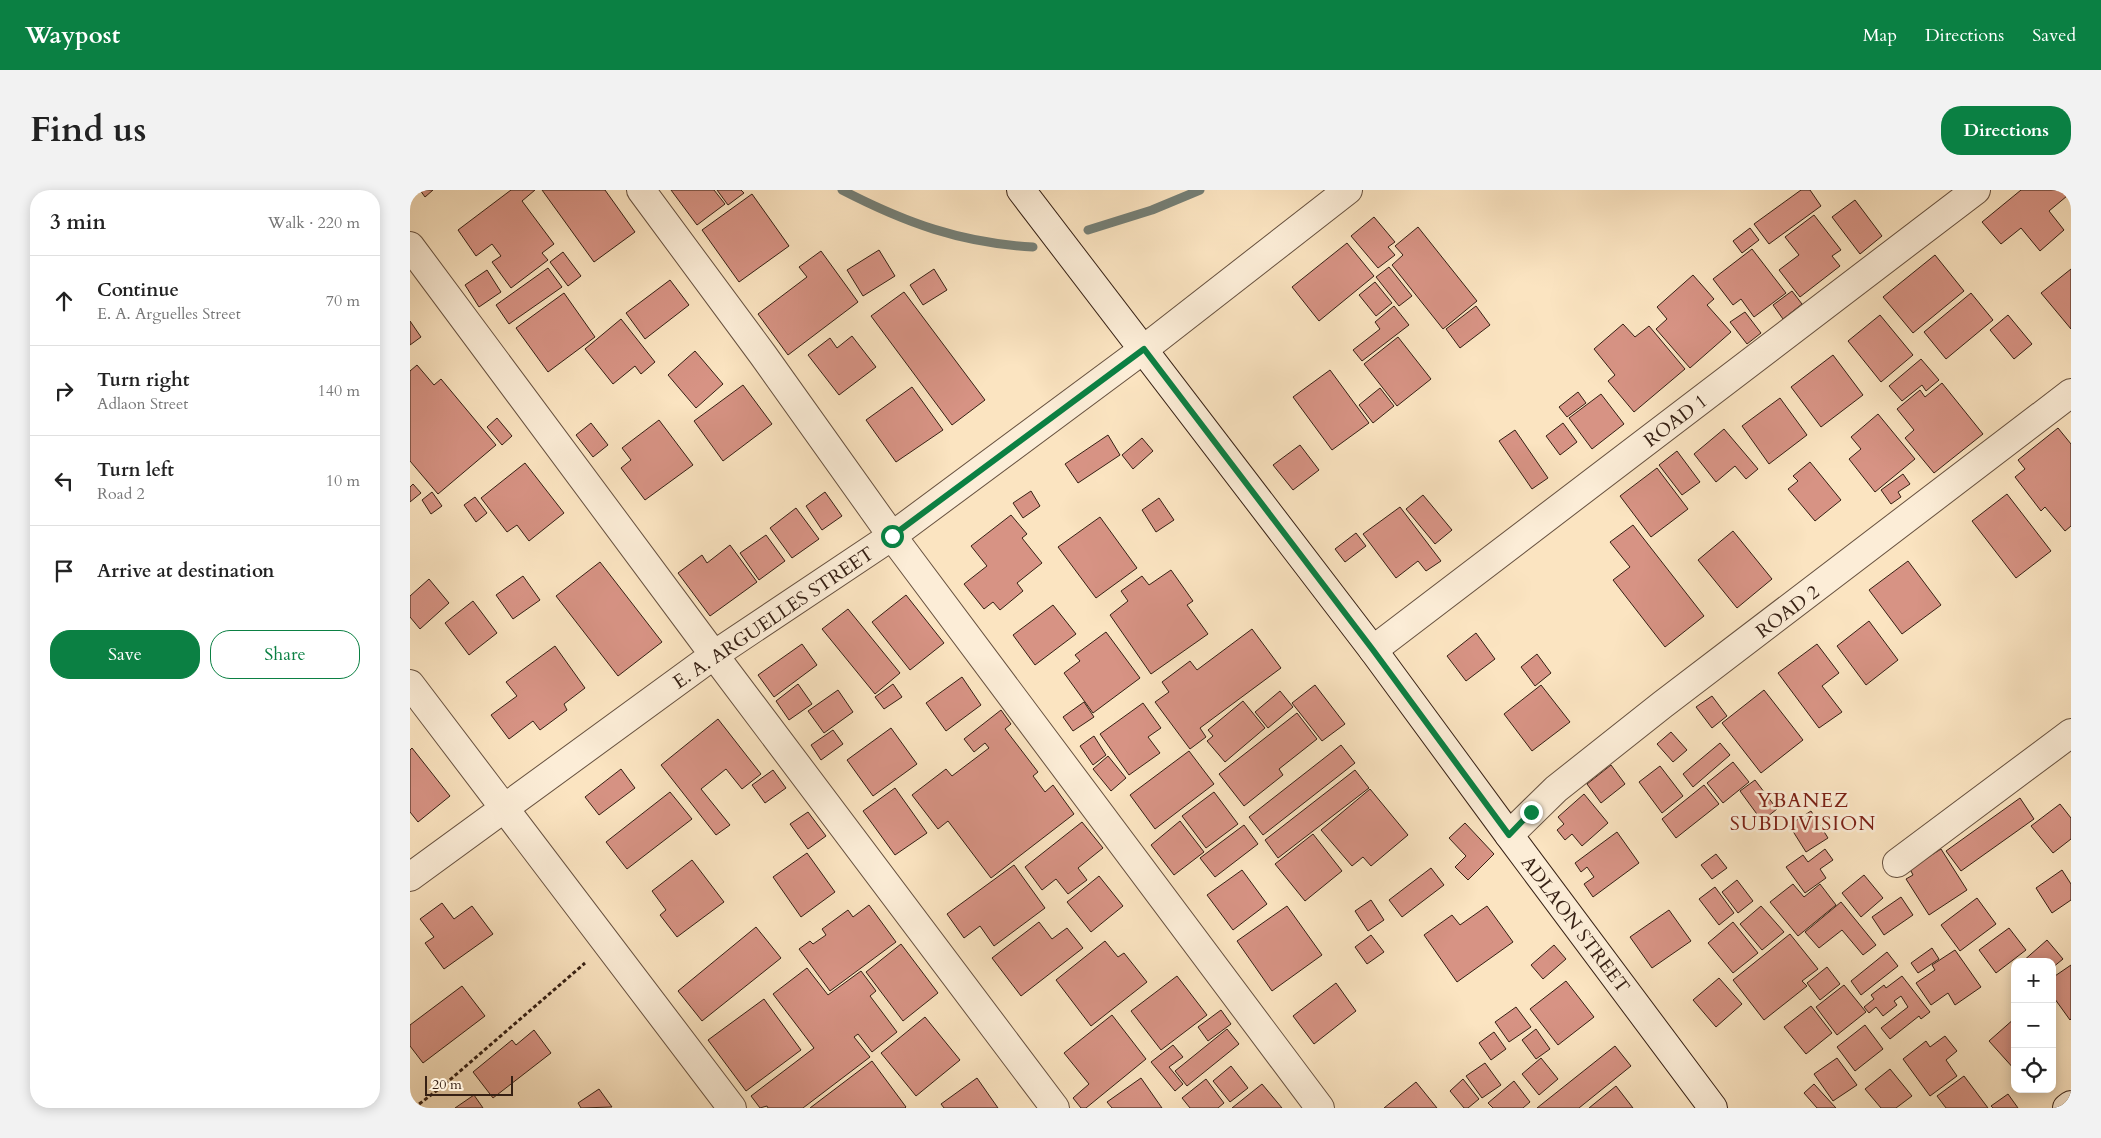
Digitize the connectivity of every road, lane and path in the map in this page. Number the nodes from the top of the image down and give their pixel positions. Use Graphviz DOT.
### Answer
graph roads {
  1 [pos="641,190"];
  2 [pos="1021,190"];
  3 [pos="1348,190"];
  4 [pos="1976,190"];
  5 [pos="410,246"];
  6 [pos="1144,349"];
  7 [pos="2071,393"];
  8 [pos="892,536"];
  9 [pos="1373,650"];
  10 [pos="714,656"];
  11 [pos="410,684"];
  12 [pos="2071,733"];
  13 [pos="505,808"];
  14 [pos="1509,835"];
  15 [pos="1897,863"];
  16 [pos="410,877"];
  17 [pos="606,944"];
  18 [pos="2071,1105"];
  19 [pos="414,1108"];
  20 [pos="732,1108"];
  21 [pos="1055,1108"];
  22 [pos="1320,1108"];
  23 [pos="1714,1108"];
  24 [pos="2067,1108"];
  1 -- 8 [label="street"];
  2 -- 6 [label="street, ADLAON STREET"];
  3 -- 6 [label="street, E. A. ARGUELLES STREET"];
  4 -- 9 [label="street, ROAD 1"];
  5 -- 10 [label="street"];
  6 -- 8 [label="street, E. A. ARGUELLES STREET"];
  6 -- 9 [label="street, ADLAON STREET"];
  7 -- 14 [label="street, ROAD 2"];
  8 -- 10 [label="street, E. A. ARGUELLES STREET"];
  8 -- 22 [label="street"];
  9 -- 14 [label="street, ADLAON STREET"];
  10 -- 13 [label="street, E. A. ARGUELLES STREET"];
  10 -- 21 [label="street"];
  11 -- 13 [label="street"];
  12 -- 15 [label="street"];
  13 -- 16 [label="street, E. A. ARGUELLES STREET"];
  13 -- 17 [label="street"];
  14 -- 23 [label="street, ADLAON STREET"];
  17 -- 19 [label="path"];
  17 -- 20 [label="street"];
  18 -- 24 [label="street"];
}
